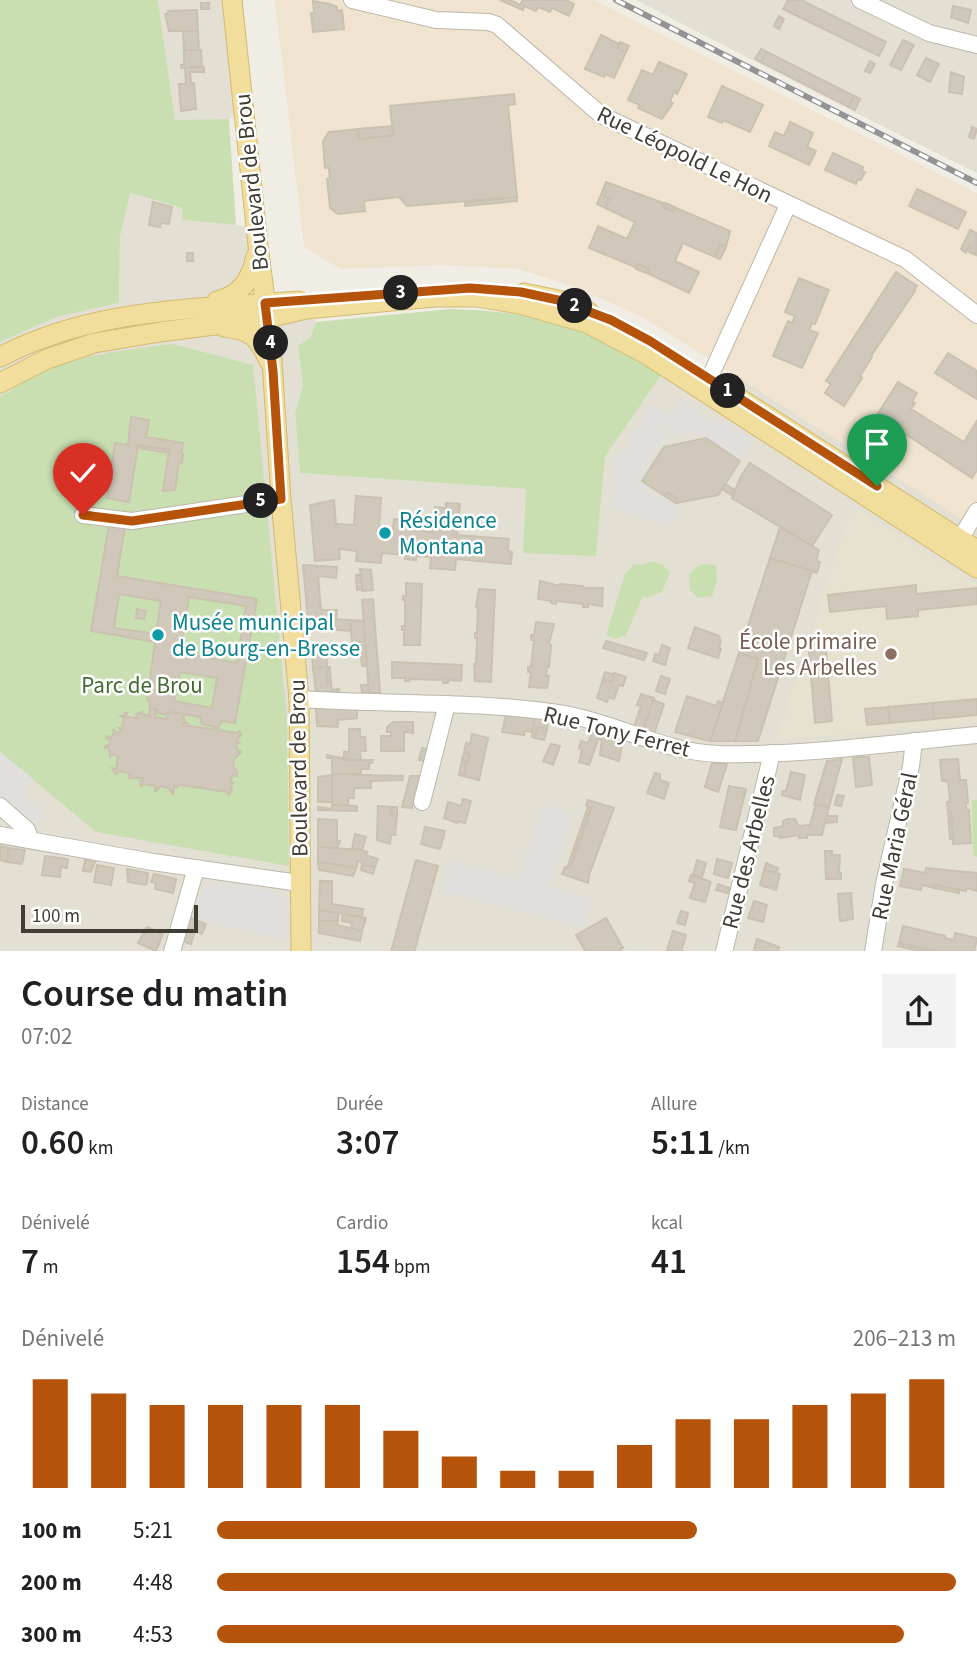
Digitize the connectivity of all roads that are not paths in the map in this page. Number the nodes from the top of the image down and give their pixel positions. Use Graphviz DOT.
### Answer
graph roads {
  1 [pos="232,0"];
  2 [pos="352,0"];
  3 [pos="860,0"];
  4 [pos="977,45"];
  5 [pos="789,205"];
  6 [pos="258,246"];
  7 [pos="192,307"];
  8 [pos="266,311"];
  9 [pos="977,315"];
  10 [pos="213,325"];
  11 [pos="0,357"];
  12 [pos="273,371"];
  13 [pos="709,379"];
  14 [pos="0,383"];
  15 [pos="281,499"];
  16 [pos="977,511"];
  17 [pos="83,515"];
  18 [pos="969,544"];
  19 [pos="977,568"];
  20 [pos="299,699"];
  21 [pos="447,704"];
  22 [pos="977,735"];
  23 [pos="914,741"];
  24 [pos="772,753"];
  25 [pos="422,802"];
  26 [pos="2,814"];
  27 [pos="0,835"];
  28 [pos="30,839"];
  29 [pos="195,868"];
  30 [pos="299,883"];
  31 [pos="172,951"];
  32 [pos="300,951"];
  33 [pos="724,951"];
  34 [pos="873,951"];
  1 -- 6 [label="main road, Boulevard de Brou"];
  2 -- 5 [label="street, Rue Léopold Le Hon"];
  3 -- 4 [label="street"];
  5 -- 9 [label="street, Rue Léopold Le Hon"];
  5 -- 13 [label="street"];
  6 -- 7 [label="main road"];
  6 -- 8 [label="main road, Boulevard de Brou"];
  7 -- 8 [label="main road"];
  7 -- 11 [label="main road"];
  8 -- 10 [label="main road"];
  8 -- 12 [label="main road, Boulevard de Brou"];
  8 -- 13 [label="main road"];
  8 -- 19 [label="main road"];
  10 -- 12 [label="main road"];
  10 -- 14 [label="main road"];
  12 -- 15 [label="main road, Boulevard de Brou"];
  13 -- 18 [label="main road"];
  15 -- 17 [label="street"];
  15 -- 20 [label="main road, Boulevard de Brou"];
  16 -- 18 [label="street"];
  20 -- 21 [label="street, Rue Tony Ferret"];
  20 -- 30 [label="main road, Boulevard de Brou"];
  21 -- 24 [label="street, Rue Tony Ferret"];
  21 -- 25 [label="street"];
  22 -- 23 [label="street, Rue Tony Ferret"];
  23 -- 24 [label="street, Rue Tony Ferret"];
  23 -- 34 [label="street, Rue Maria Géral"];
  24 -- 33 [label="street, Rue des Arbelles"];
  26 -- 28 [label="street"];
  27 -- 28 [label="street"];
  28 -- 29 [label="street"];
  29 -- 30 [label="street"];
  29 -- 31 [label="street"];
  30 -- 32 [label="main road, Boulevard de Brou"];
}
